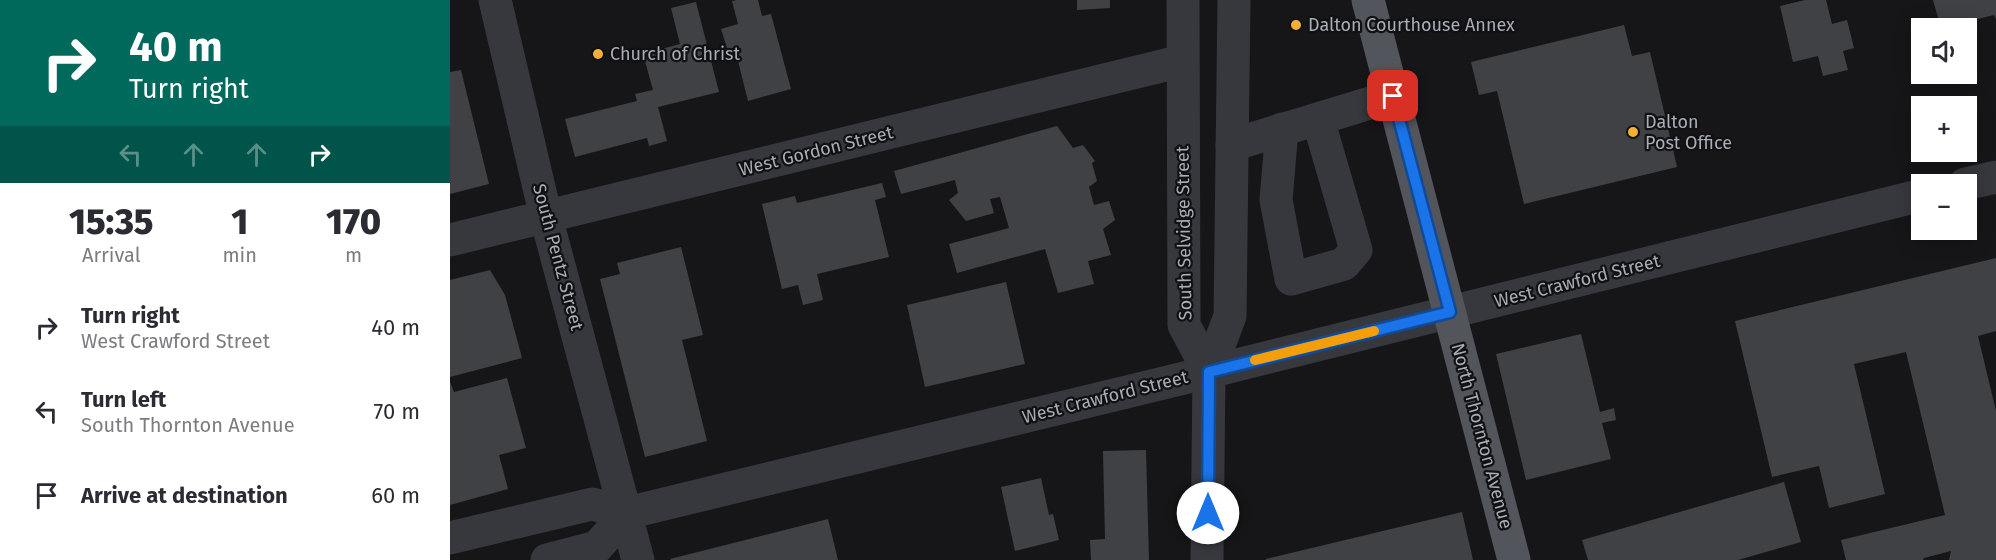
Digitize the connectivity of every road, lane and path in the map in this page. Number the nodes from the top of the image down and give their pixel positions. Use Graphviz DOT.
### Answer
graph roads {
  1 [pos="495,0"];
  2 [pos="1183,0"];
  3 [pos="1234,0"];
  4 [pos="1368,0"];
  5 [pos="1182,61"];
  6 [pos="1393,96"];
  7 [pos="1318,119"];
  8 [pos="1282,129"];
  9 [pos="1232,145"];
  10 [pos="1996,177"];
  11 [pos="1977,181"];
  12 [pos="1911,198"];
  13 [pos="546,217"];
  14 [pos="450,240"];
  15 [pos="1450,312"];
  16 [pos="1209,372"];
  17 [pos="627,513"];
  18 [pos="450,538"];
  19 [pos="547,560"];
  20 [pos="638,560"];
  21 [pos="1208,560"];
  22 [pos="1514,560"];
  1 -- 13 [label="street, South Pentz Street"];
  2 -- 5 [label="street, South Selvidge Street"];
  3 -- 9 [label="street"];
  4 -- 6 [label="main road, North Thornton Avenue"];
  5 -- 13 [label="street, West Gordon Street"];
  5 -- 16 [label="street, South Selvidge Street"];
  6 -- 7 [label="street"];
  6 -- 15 [label="main road, North Thornton Avenue"];
  7 -- 8 [label="street"];
  7 -- 8 [label="street"];
  8 -- 9 [label="street"];
  9 -- 16 [label="street"];
  10 -- 11 [label="street"];
  12 -- 15 [label="street, West Crawford Street"];
  13 -- 14 [label="street, West Gordon Street"];
  13 -- 17 [label="street, South Pentz Street"];
  15 -- 16 [label="street, West Crawford Street"];
  15 -- 22 [label="main road, North Thornton Avenue"];
  16 -- 17 [label="street, West Crawford Street"];
  16 -- 21 [label="street"];
  17 -- 18 [label="street"];
  17 -- 19 [label="street"];
  17 -- 20 [label="street, South Pentz Street"];
}
